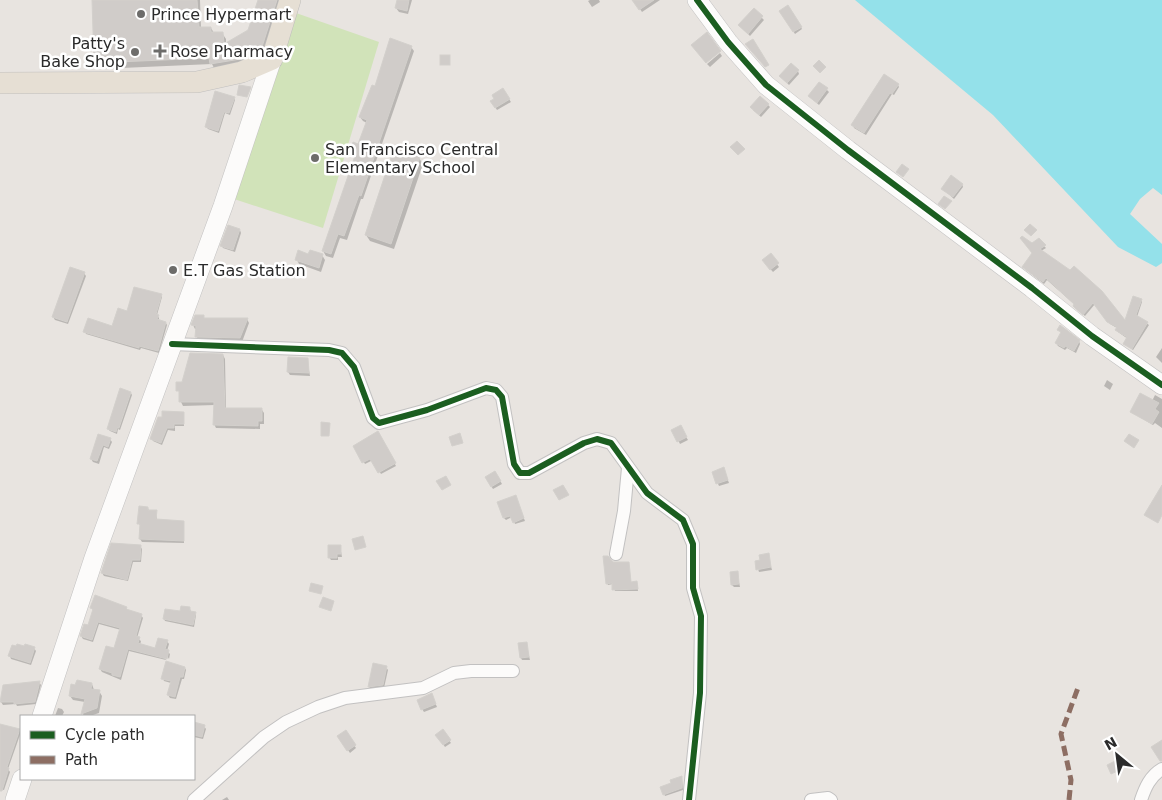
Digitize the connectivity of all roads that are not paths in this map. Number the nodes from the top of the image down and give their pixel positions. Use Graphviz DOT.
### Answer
graph roads {
  1 [pos="290,0"];
  2 [pos="697,0"];
  3 [pos="272,59"];
  4 [pos="0,83"];
  5 [pos="172,344"];
  6 [pos="1162,385"];
  7 [pos="628,468"];
  8 [pos="616,554"];
  9 [pos="513,671"];
  10 [pos="42,715"];
  11 [pos="1162,769"];
  12 [pos="22,780"];
  13 [pos="15,800"];
  14 [pos="194,800"];
  15 [pos="689,800"];
  16 [pos="811,800"];
  17 [pos="831,800"];
  18 [pos="1140,800"];
  1 -- 3 [label="main road"];
  2 -- 6 [label="main road"];
  3 -- 4 [label="main road"];
  3 -- 5 [label="main road"];
  5 -- 7 [label="street"];
  5 -- 10 [label="main road"];
  7 -- 8 [label="street"];
  7 -- 15 [label="street"];
  9 -- 14 [label="street"];
  11 -- 18 [label="street"];
  12 -- 13 [label="main road"];
  16 -- 17 [label="street"];
}
